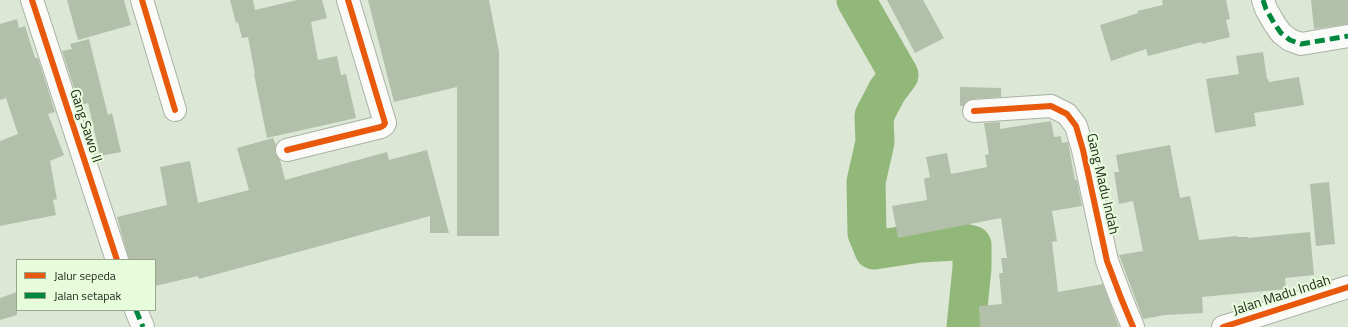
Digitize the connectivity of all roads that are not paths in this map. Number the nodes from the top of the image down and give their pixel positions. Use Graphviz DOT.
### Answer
graph roads {
  1 [pos="32,0"];
  2 [pos="142,0"];
  3 [pos="348,0"];
  4 [pos="1263,0"];
  5 [pos="1348,36"];
  6 [pos="175,110"];
  7 [pos="974,111"];
  8 [pos="287,150"];
  9 [pos="116,259"];
  10 [pos="1348,287"];
  11 [pos="136,311"];
  12 [pos="144,327"];
  13 [pos="1133,327"];
  14 [pos="1223,327"];
  1 -- 9 [label="street, Gang Sawo II"];
  2 -- 6 [label="street"];
  3 -- 8 [label="street"];
  4 -- 5 [label="street"];
  7 -- 13 [label="street, Gang Madu Indah"];
  10 -- 14 [label="street, Jalan Madu Indah"];
  11 -- 12 [label="street"];
}
